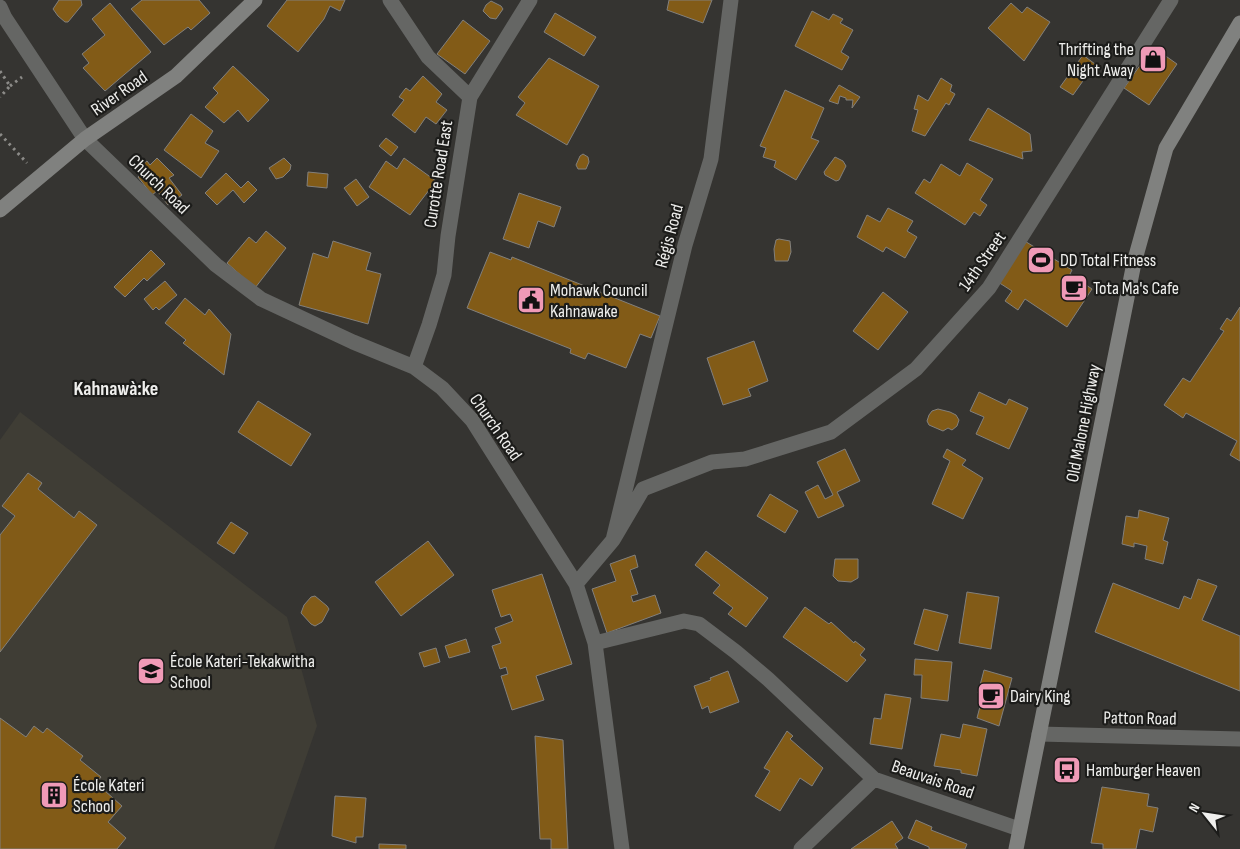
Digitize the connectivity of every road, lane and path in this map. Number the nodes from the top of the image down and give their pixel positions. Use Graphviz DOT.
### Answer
graph roads {
  1 [pos="255,0"];
  2 [pos="390,0"];
  3 [pos="530,0"];
  4 [pos="731,0"];
  5 [pos="1171,0"];
  6 [pos="0,7"];
  7 [pos="1240,23"];
  8 [pos="0,71"];
  9 [pos="0,97"];
  10 [pos="470,97"];
  11 [pos="0,134"];
  12 [pos="85,140"];
  13 [pos="39,176"];
  14 [pos="0,210"];
  15 [pos="414,366"];
  16 [pos="613,540"];
  17 [pos="576,584"];
  18 [pos="595,643"];
  19 [pos="1039,734"];
  20 [pos="1240,739"];
  21 [pos="874,778"];
  22 [pos="1019,829"];
  23 [pos="625,848"];
  24 [pos="801,849"];
  25 [pos="1016,849"];
  1 -- 12 [label="street, River Road"];
  2 -- 10 [label="street"];
  3 -- 10 [label="street, Curotte Road East"];
  4 -- 16 [label="street, Régis Road"];
  5 -- 16 [label="street, 14th Street"];
  6 -- 12 [label="street, Church Road"];
  7 -- 19 [label="street, Old Malone Highway"];
  8 -- 9 [label="path"];
  10 -- 15 [label="street, Curotte Road East"];
  11 -- 13 [label="path"];
  12 -- 13 [label="street, River Road"];
  12 -- 15 [label="street, Church Road"];
  13 -- 14 [label="street, River Road"];
  15 -- 17 [label="street, Church Road"];
  16 -- 17 [label="street, Régis Road"];
  17 -- 18 [label="street, Church Road"];
  18 -- 21 [label="street"];
  18 -- 23 [label="street, Church Road"];
  19 -- 20 [label="street, Patton Road"];
  19 -- 22 [label="street, Old Malone Highway"];
  21 -- 22 [label="street, Beauvais Road"];
  21 -- 24 [label="street, Beauvais Road"];
  22 -- 25 [label="street, Old Malone Highway"];
}
